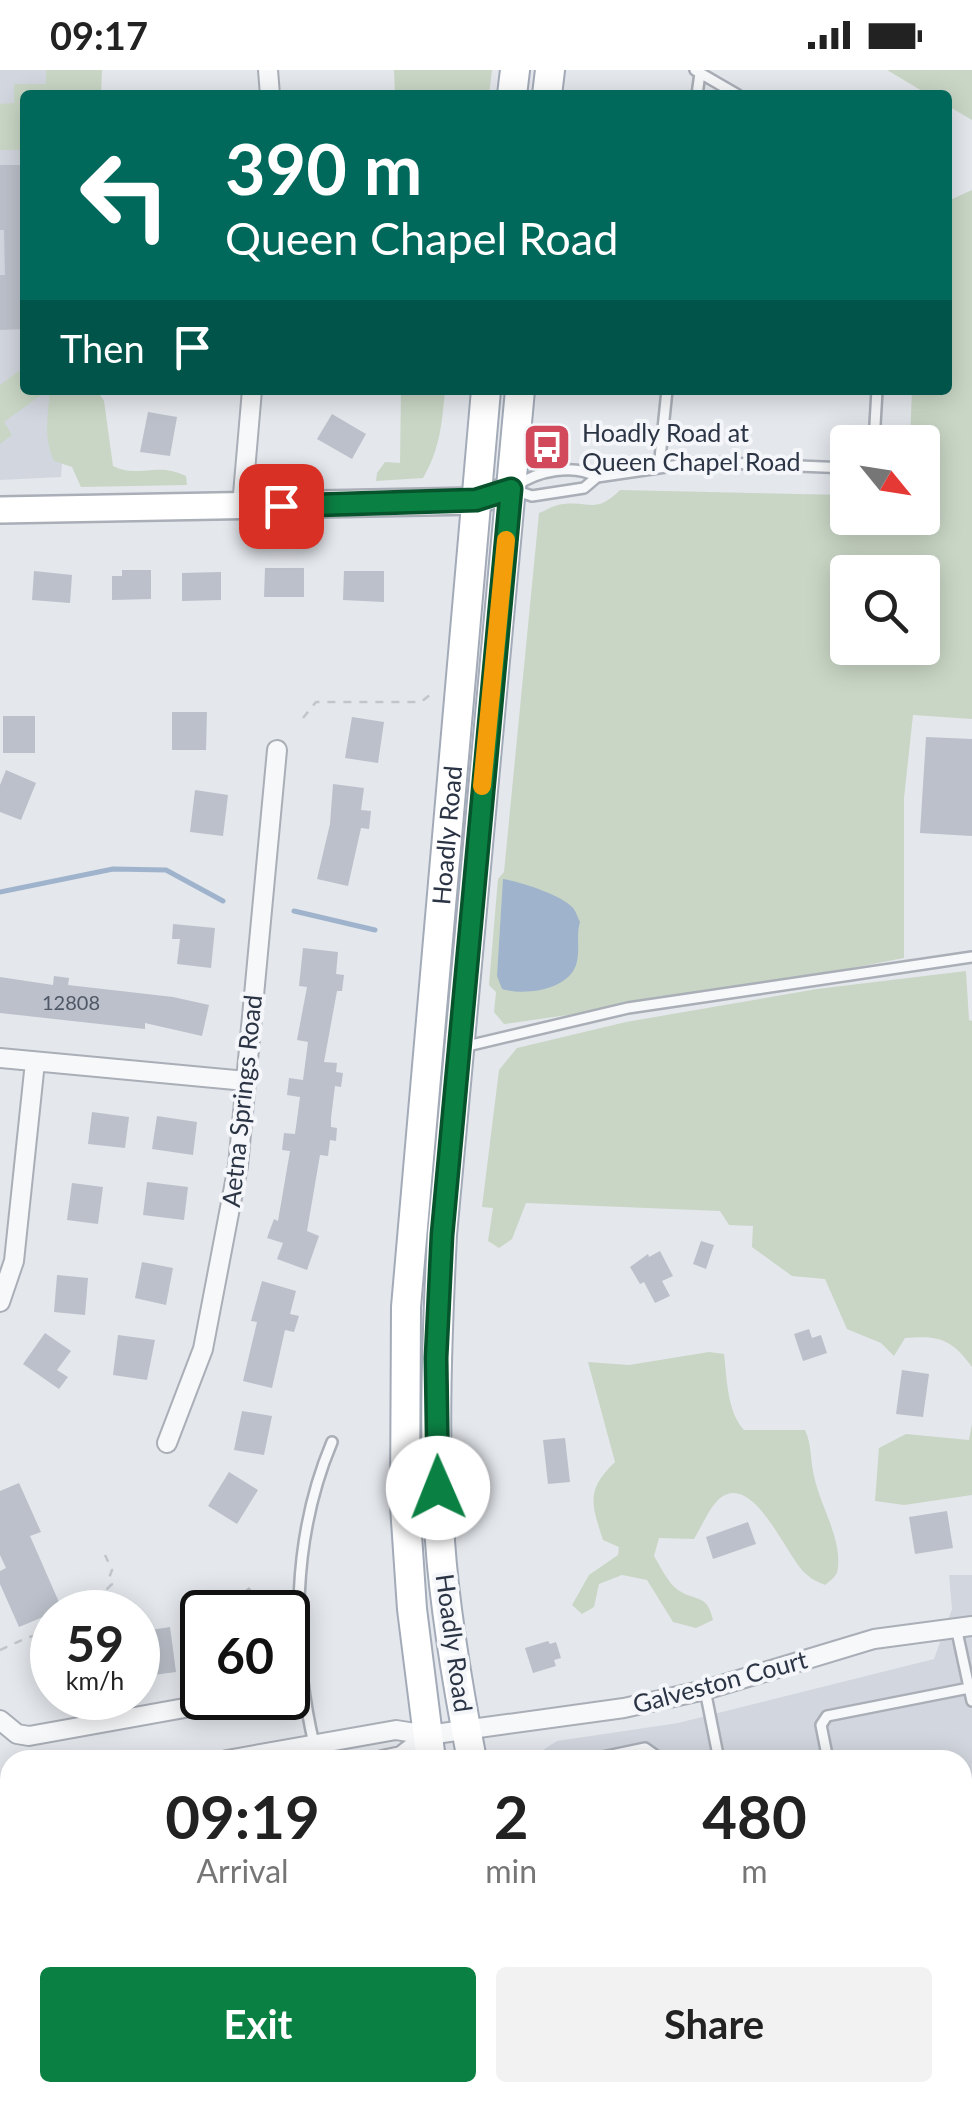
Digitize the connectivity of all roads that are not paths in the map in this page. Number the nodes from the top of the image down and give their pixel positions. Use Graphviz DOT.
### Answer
graph roads {
  1 [pos="697,71"];
  2 [pos="729,90"];
  3 [pos="252,395"];
  4 [pos="486,395"];
  5 [pos="520,395"];
  6 [pos="666,395"];
  7 [pos="877,395"];
  8 [pos="875,425"];
  9 [pos="830,467"];
  10 [pos="659,468"];
  11 [pos="598,477"];
  12 [pos="511,489"];
  13 [pos="476,500"];
  14 [pos="242,506"];
  15 [pos="0,510"];
  16 [pos="277,750"];
  17 [pos="972,956"];
  18 [pos="458,1048"];
  19 [pos="425,1056"];
  20 [pos="0,1058"];
  21 [pos="35,1062"];
  22 [pos="246,1081"];
  23 [pos="0,1302"];
  24 [pos="332,1442"];
  25 [pos="166,1443"];
  26 [pos="964,1626"];
  27 [pos="969,1688"];
  28 [pos="705,1690"];
  29 [pos="972,1702"];
  30 [pos="180,1709"];
  31 [pos="0,1720"];
  32 [pos="466,1729"];
  33 [pos="314,1744"];
  34 [pos="430,1748"];
  35 [pos="281,1750"];
  36 [pos="470,1750"];
  37 [pos="718,1750"];
  38 [pos="826,1750"];
  1 -- 2 [label="lane"];
  3 -- 14 [label="street"];
  4 -- 13 [label="main road, Hoadly Road"];
  5 -- 12 [label="main road, Hoadly Road"];
  6 -- 10 [label="lane"];
  7 -- 8 [label="lane"];
  9 -- 10 [label="lane"];
  10 -- 11 [label="lane"];
  11 -- 12 [label="lane"];
  11 -- 12 [label="lane"];
  12 -- 13 [label="street"];
  12 -- 18 [label="main road, Hoadly Road"];
  13 -- 14 [label="street"];
  13 -- 19 [label="main road, Hoadly Road"];
  14 -- 15 [label="street"];
  16 -- 22 [label="street, Aetna Springs Road"];
  17 -- 18 [label="lane"];
  18 -- 19 [label="lane"];
  18 -- 32 [label="main road, Hoadly Road"];
  19 -- 34 [label="main road, Hoadly Road"];
  20 -- 21 [label="street"];
  21 -- 22 [label="street"];
  21 -- 23 [label="street"];
  22 -- 25 [label="street, Aetna Springs Road"];
  24 -- 33 [label="lane"];
  26 -- 27 [label="lane"];
  26 -- 28 [label="street, Galveston Court"];
  27 -- 29 [label="lane"];
  27 -- 38 [label="lane"];
  28 -- 32 [label="street, Galveston Court"];
  28 -- 37 [label="lane"];
  30 -- 31 [label="street"];
  32 -- 34 [label="street, Galveston Court"];
  32 -- 36 [label="main road, Hoadly Road"];
  33 -- 34 [label="street"];
  33 -- 35 [label="street"];
}
